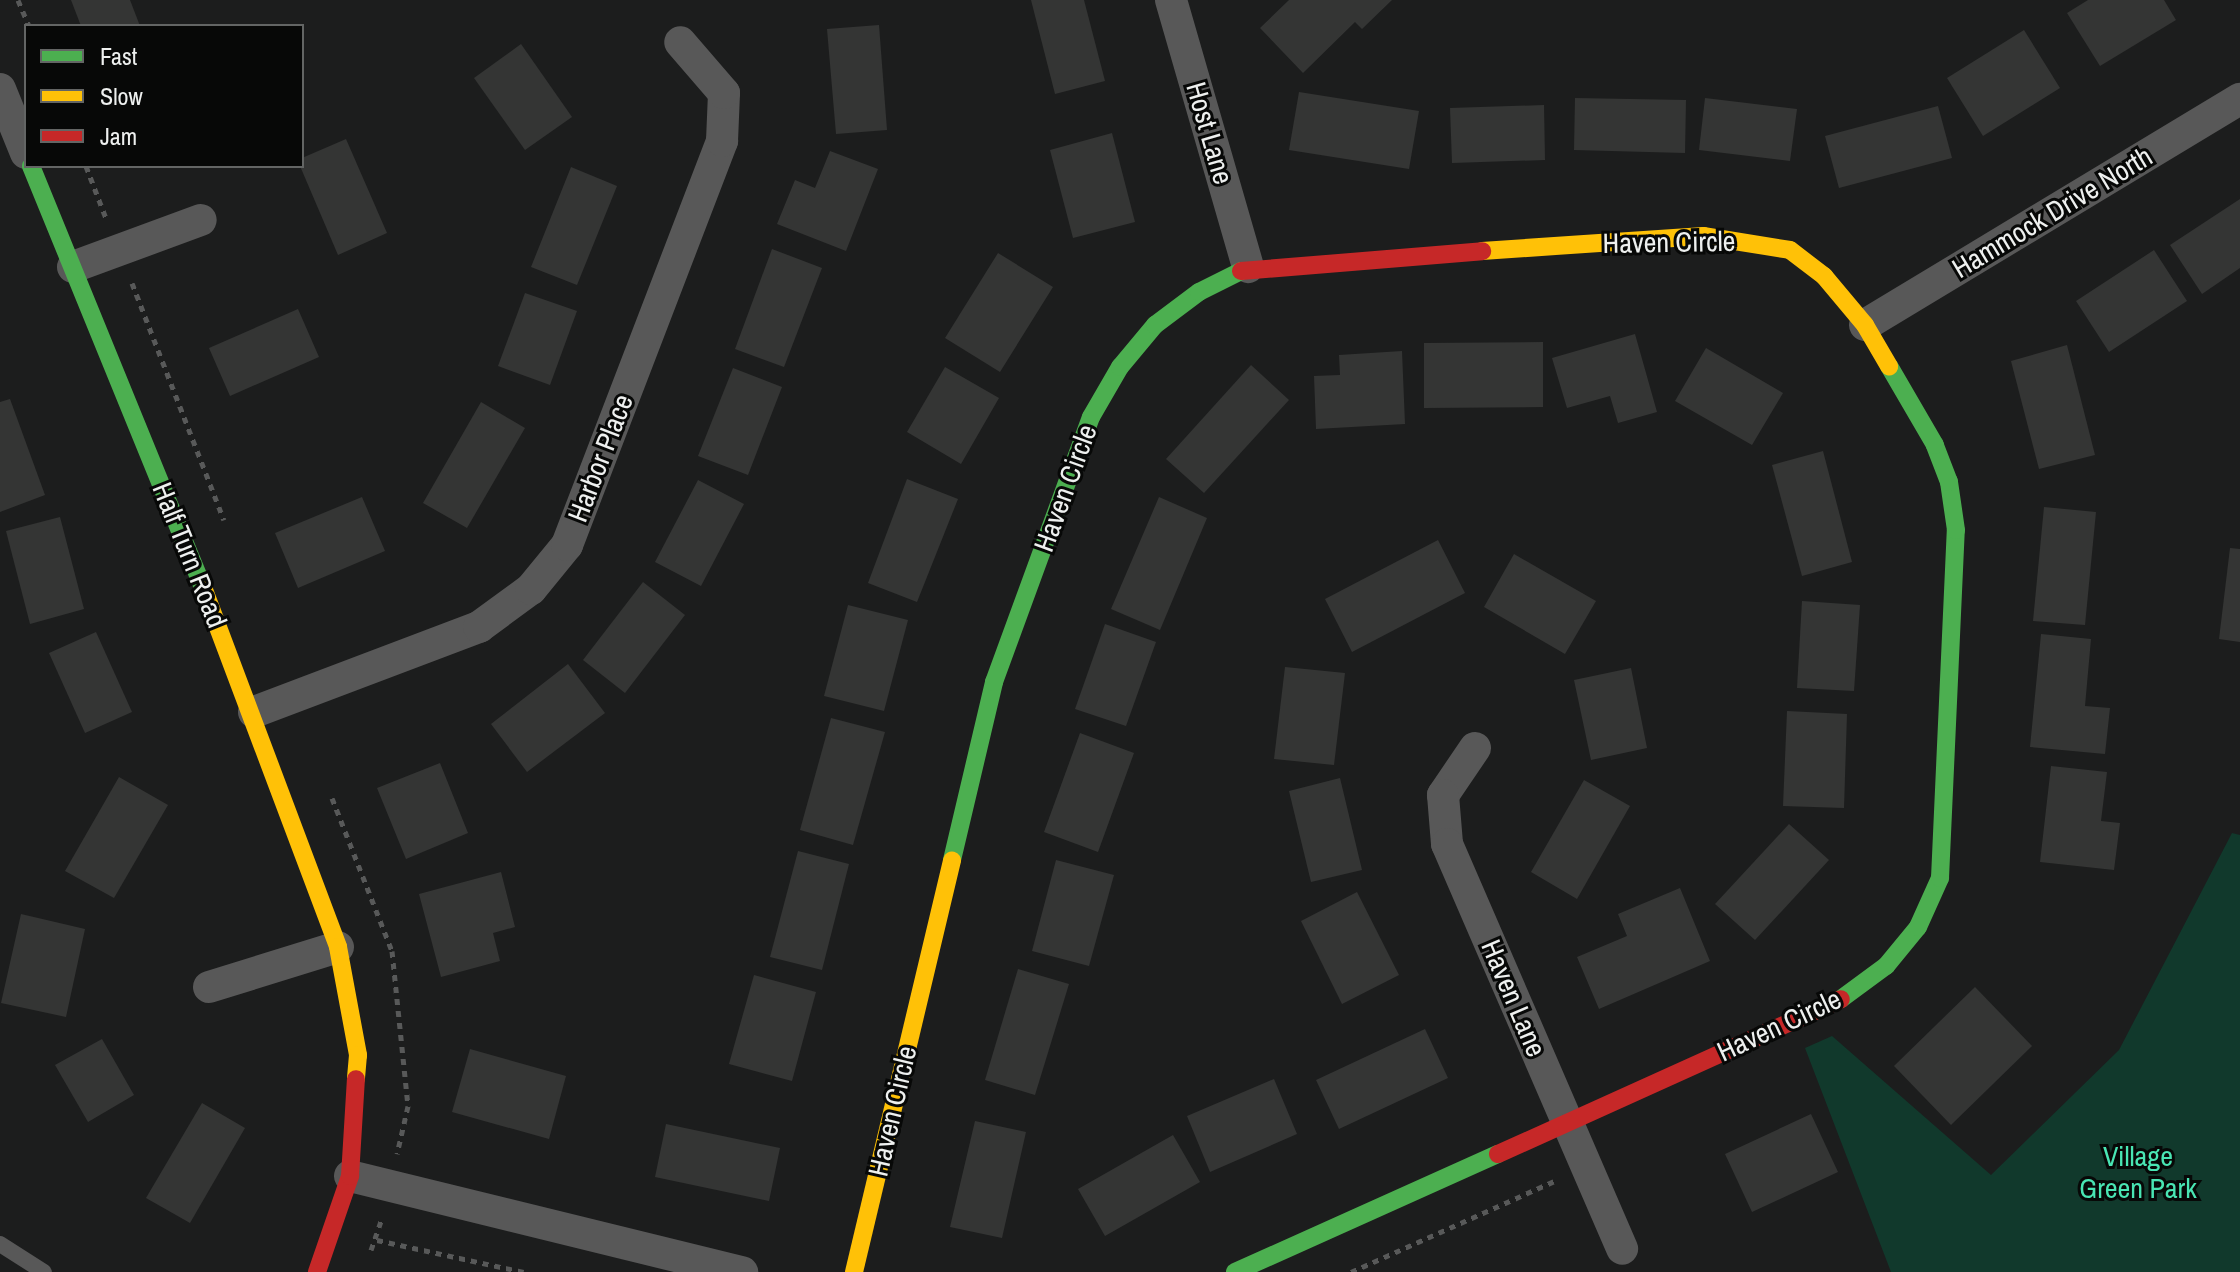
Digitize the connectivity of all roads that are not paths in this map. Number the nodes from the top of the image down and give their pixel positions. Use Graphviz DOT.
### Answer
graph roads {
  1 [pos="1171,0"];
  2 [pos="680,42"];
  3 [pos="0,89"];
  4 [pos="2240,99"];
  5 [pos="24,148"];
  6 [pos="32,168"];
  7 [pos="201,220"];
  8 [pos="73,267"];
  9 [pos="1248,267"];
  10 [pos="1865,325"];
  11 [pos="254,712"];
  12 [pos="1475,748"];
  13 [pos="338,947"];
  14 [pos="209,987"];
  15 [pos="1567,1121"];
  16 [pos="350,1176"];
  17 [pos="0,1244"];
  18 [pos="1622,1249"];
  19 [pos="44,1272"];
  20 [pos="317,1272"];
  21 [pos="742,1272"];
  22 [pos="854,1272"];
  23 [pos="1235,1272"];
  1 -- 9 [label="street, Host Lane"];
  2 -- 11 [label="street, Harbor Place"];
  3 -- 5 [label="street"];
  4 -- 10 [label="street, Hammock Drive North"];
  6 -- 8 [label="street, Half Turn Road"];
  7 -- 8 [label="street"];
  8 -- 11 [label="street, Half Turn Road"];
  9 -- 10 [label="street, Haven Circle"];
  9 -- 22 [label="street, Haven Circle"];
  10 -- 15 [label="street, Haven Circle"];
  11 -- 13 [label="street, Half Turn Road"];
  12 -- 15 [label="street, Haven Lane"];
  13 -- 14 [label="street"];
  13 -- 16 [label="street, Half Turn Road"];
  15 -- 18 [label="street, Haven Lane"];
  15 -- 23 [label="street, Haven Circle"];
  16 -- 20 [label="street, Half Turn Road"];
  16 -- 21 [label="street"];
  17 -- 19 [label="lane"];
}
